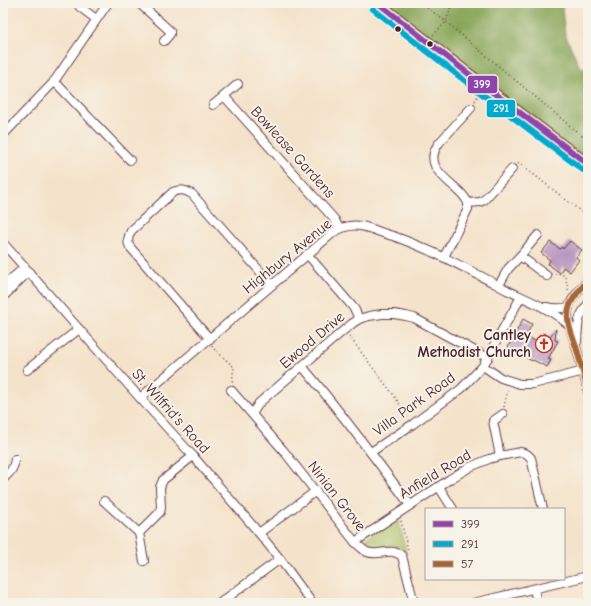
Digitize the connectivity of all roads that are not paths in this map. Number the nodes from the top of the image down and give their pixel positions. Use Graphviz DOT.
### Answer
graph roads {
  1 [pos="77,3"];
  2 [pos="108,3"];
  3 [pos="139,3"];
  4 [pos="378,3"];
  5 [pos="96,19"];
  6 [pos="164,41"];
  7 [pos="54,81"];
  8 [pos="238,84"];
  9 [pos="224,96"];
  10 [pos="212,105"];
  11 [pos="471,108"];
  12 [pos="3,135"];
  13 [pos="130,160"];
  14 [pos="588,164"];
  15 [pos="512,169"];
  16 [pos="468,203"];
  17 [pos="339,229"];
  18 [pos="538,235"];
  19 [pos="3,243"];
  20 [pos="307,254"];
  21 [pos="520,256"];
  22 [pos="444,257"];
  23 [pos="27,269"];
  24 [pos="550,276"];
  25 [pos="588,280"];
  26 [pos="272,285"];
  27 [pos="499,285"];
  28 [pos="3,286"];
  29 [pos="3,297"];
  30 [pos="521,297"];
  31 [pos="570,304"];
  32 [pos="588,304"];
  33 [pos="540,306"];
  34 [pos="359,319"];
  35 [pos="570,326"];
  36 [pos="79,329"];
  37 [pos="210,339"];
  38 [pos="576,346"];
  39 [pos="488,358"];
  40 [pos="302,366"];
  41 [pos="483,366"];
  42 [pos="27,370"];
  43 [pos="586,370"];
  44 [pos="231,390"];
  45 [pos="588,390"];
  46 [pos="140,398"];
  47 [pos="252,414"];
  48 [pos="503,414"];
  49 [pos="371,452"];
  50 [pos="193,456"];
  51 [pos="500,456"];
  52 [pos="15,459"];
  53 [pos="3,479"];
  54 [pos="439,487"];
  55 [pos="316,491"];
  56 [pos="104,501"];
  57 [pos="410,505"];
  58 [pos="452,508"];
  59 [pos="543,508"];
  60 [pos="259,533"];
  61 [pos="139,534"];
  62 [pos="355,542"];
  63 [pos="280,559"];
  64 [pos="144,561"];
  65 [pos="588,576"];
  66 [pos="565,580"];
  67 [pos="559,581"];
  68 [pos="534,588"];
  69 [pos="220,603"];
  70 [pos="312,603"];
  71 [pos="414,603"];
  72 [pos="473,603"];
  73 [pos="538,603"];
  1 -- 5 [label="street"];
  2 -- 5 [label="street"];
  3 -- 6 [label="street"];
  4 -- 14 [label="main road"];
  5 -- 7 [label="street"];
  7 -- 12 [label="street"];
  7 -- 13 [label="street"];
  8 -- 9 [label="street"];
  9 -- 10 [label="street"];
  9 -- 17 [label="street, Bowlease Gardens"];
  11 -- 16 [label="street"];
  15 -- 16 [label="street"];
  16 -- 22 [label="street"];
  17 -- 20 [label="street, Highbury Avenue"];
  17 -- 22 [label="street, Highbury Avenue"];
  18 -- 21 [label="street"];
  19 -- 23 [label="street, St. Wilfrid's Road"];
  20 -- 26 [label="street, Highbury Avenue"];
  20 -- 34 [label="street"];
  21 -- 24 [label="street"];
  21 -- 27 [label="street"];
  22 -- 27 [label="street, Highbury Avenue"];
  23 -- 28 [label="street"];
  23 -- 29 [label="street"];
  23 -- 36 [label="street, St. Wilfrid's Road"];
  25 -- 31 [label="street"];
  26 -- 37 [label="street, Highbury Avenue"];
  26 -- 37 [label="street"];
  27 -- 30 [label="street, Highbury Avenue"];
  30 -- 33 [label="street, Highbury Avenue"];
  30 -- 39 [label="street, Villa Park Road"];
  31 -- 33 [label="street"];
  31 -- 35 [label="street"];
  32 -- 38 [label="street"];
  33 -- 35 [label="street"];
  34 -- 39 [label="street, Ewood Drive"];
  34 -- 40 [label="street, Ewood Drive"];
  35 -- 38 [label="street"];
  36 -- 42 [label="street"];
  36 -- 46 [label="street, St. Wilfrid's Road"];
  37 -- 46 [label="street, Highbury Avenue"];
  38 -- 43 [label="street"];
  39 -- 41 [label="street, Villa Park Road"];
  40 -- 47 [label="street, Ewood Drive"];
  40 -- 49 [label="street"];
  41 -- 43 [label="street"];
  41 -- 49 [label="street, Villa Park Road"];
  43 -- 45 [label="street"];
  44 -- 47 [label="street, Ninian Grove"];
  46 -- 50 [label="street, St. Wilfrid's Road"];
  47 -- 55 [label="street, Ninian Grove"];
  48 -- 51 [label="street"];
  49 -- 57 [label="street"];
  50 -- 60 [label="street, St. Wilfrid's Road"];
  50 -- 61 [label="street"];
  51 -- 54 [label="street, Anfield Road"];
  51 -- 59 [label="street, Anfield Road"];
  52 -- 53 [label="street"];
  54 -- 57 [label="street, Anfield Road"];
  54 -- 58 [label="street"];
  55 -- 60 [label="street"];
  55 -- 62 [label="street, Ninian Grove"];
  56 -- 61 [label="street"];
  57 -- 62 [label="street, Anfield Road"];
  60 -- 63 [label="street, St. Wilfrid's Road"];
  61 -- 64 [label="street"];
  62 -- 71 [label="street, Ninian Grove"];
  63 -- 69 [label="street"];
  63 -- 70 [label="street, St. Wilfrid's Road"];
  65 -- 66 [label="street"];
  67 -- 68 [label="street"];
  68 -- 72 [label="street"];
  68 -- 73 [label="street"];
}
